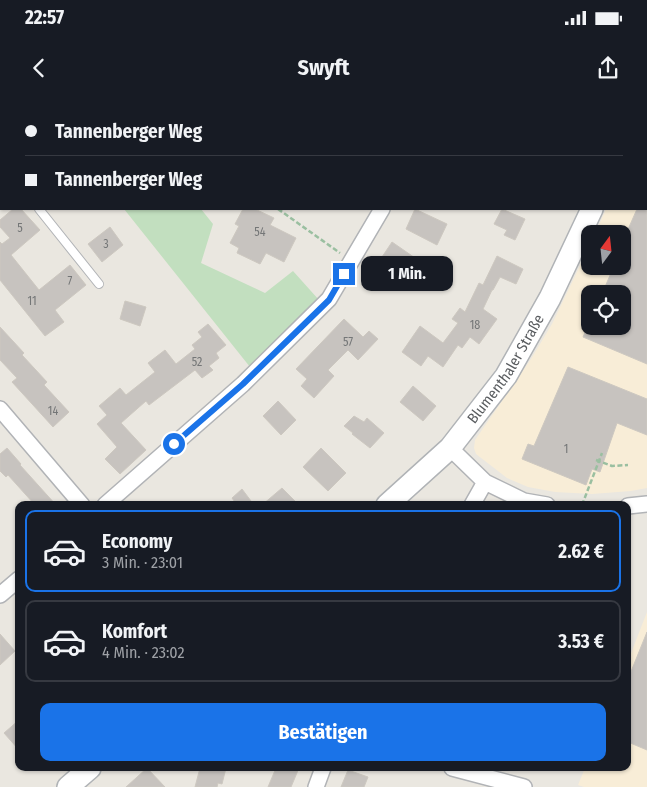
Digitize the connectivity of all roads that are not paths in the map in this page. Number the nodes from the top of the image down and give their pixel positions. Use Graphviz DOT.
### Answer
graph roads {
  1 [pos="40,210"];
  2 [pos="381,210"];
  3 [pos="592,210"];
  4 [pos="99,284"];
  5 [pos="0,409"];
  6 [pos="450,448"];
  7 [pos="485,482"];
  8 [pos="79,501"];
  9 [pos="109,501"];
  10 [pos="391,501"];
  11 [pos="474,501"];
  12 [pos="524,501"];
  13 [pos="647,504"];
  14 [pos="631,506"];
  15 [pos="15,583"];
  16 [pos="0,596"];
  17 [pos="87,771"];
  18 [pos="322,771"];
  19 [pos="467,775"];
  20 [pos="68,787"];
  21 [pos="316,787"];
  22 [pos="524,787"];
  1 -- 4 [label="lane"];
  2 -- 9 [label="street"];
  3 -- 6 [label="main road, Blumenthaler Straße"];
  5 -- 8 [label="street"];
  6 -- 7 [label="street"];
  6 -- 10 [label="main road, Blumenthaler Straße"];
  7 -- 11 [label="street"];
  7 -- 12 [label="street"];
  13 -- 14 [label="street"];
  15 -- 16 [label="street"];
  17 -- 20 [label="main road"];
  18 -- 21 [label="street"];
  19 -- 22 [label="street"];
}
